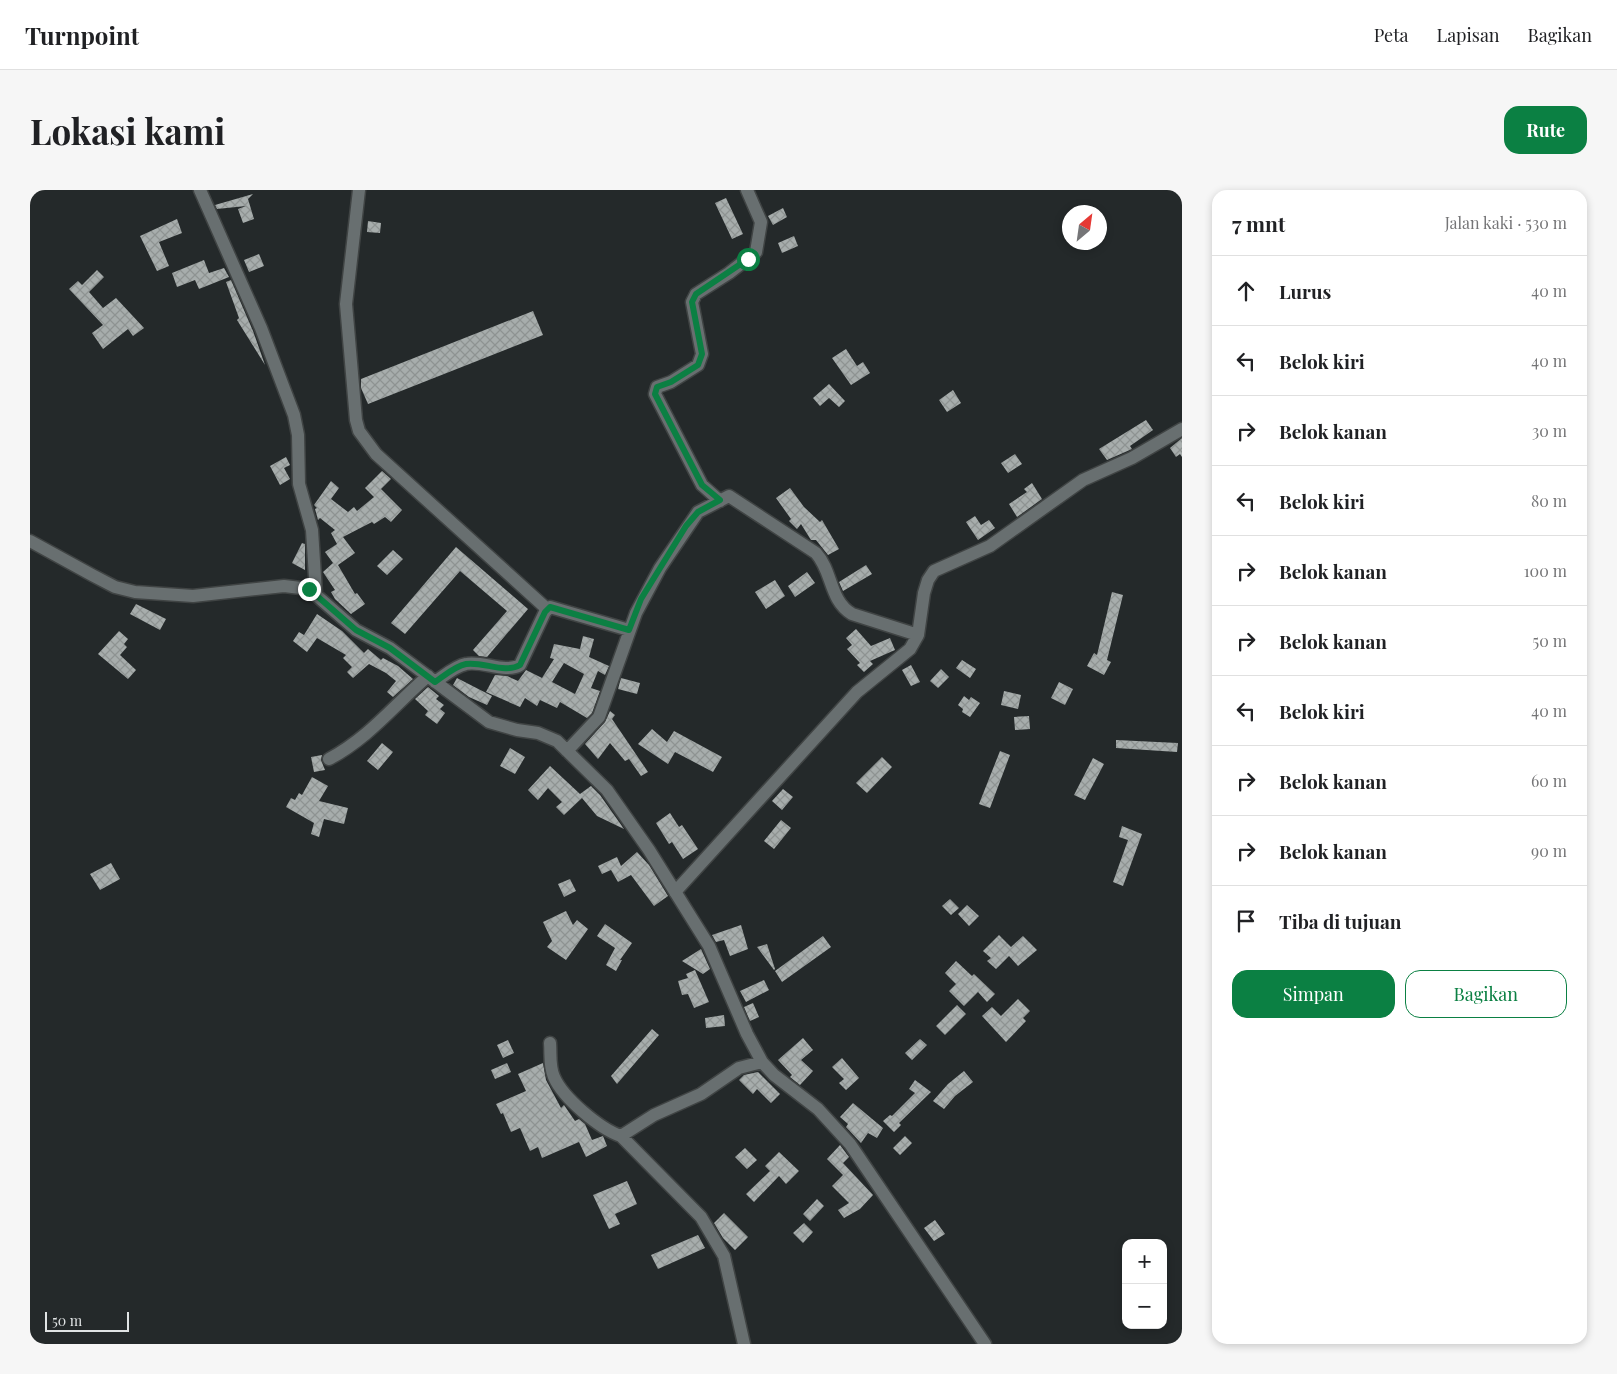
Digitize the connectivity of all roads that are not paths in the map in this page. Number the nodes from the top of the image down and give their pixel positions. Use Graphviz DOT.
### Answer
graph roads {
  1 [pos="200,190"];
  2 [pos="358,190"];
  3 [pos="748,190"];
  4 [pos="1182,429"];
  5 [pos="720,500"];
  6 [pos="30,541"];
  7 [pos="316,593"];
  8 [pos="547,610"];
  9 [pos="629,630"];
  10 [pos="918,635"];
  11 [pos="432,679"];
  12 [pos="567,751"];
  13 [pos="329,759"];
  14 [pos="675,892"];
  15 [pos="550,1043"];
  16 [pos="762,1062"];
  17 [pos="620,1136"];
  18 [pos="744,1344"];
  19 [pos="985,1344"];
  1 -- 7 [label="street"];
  2 -- 8 [label="street"];
  3 -- 5 [label="street"];
  4 -- 10 [label="street"];
  5 -- 9 [label="street"];
  5 -- 10 [label="street"];
  6 -- 7 [label="street"];
  7 -- 11 [label="street"];
  8 -- 9 [label="street"];
  8 -- 11 [label="street"];
  9 -- 12 [label="street"];
  10 -- 14 [label="street"];
  11 -- 12 [label="street"];
  11 -- 13 [label="street"];
  12 -- 14 [label="street"];
  14 -- 16 [label="street"];
  15 -- 17 [label="street"];
  16 -- 17 [label="street"];
  16 -- 19 [label="street"];
  17 -- 18 [label="street"];
}
